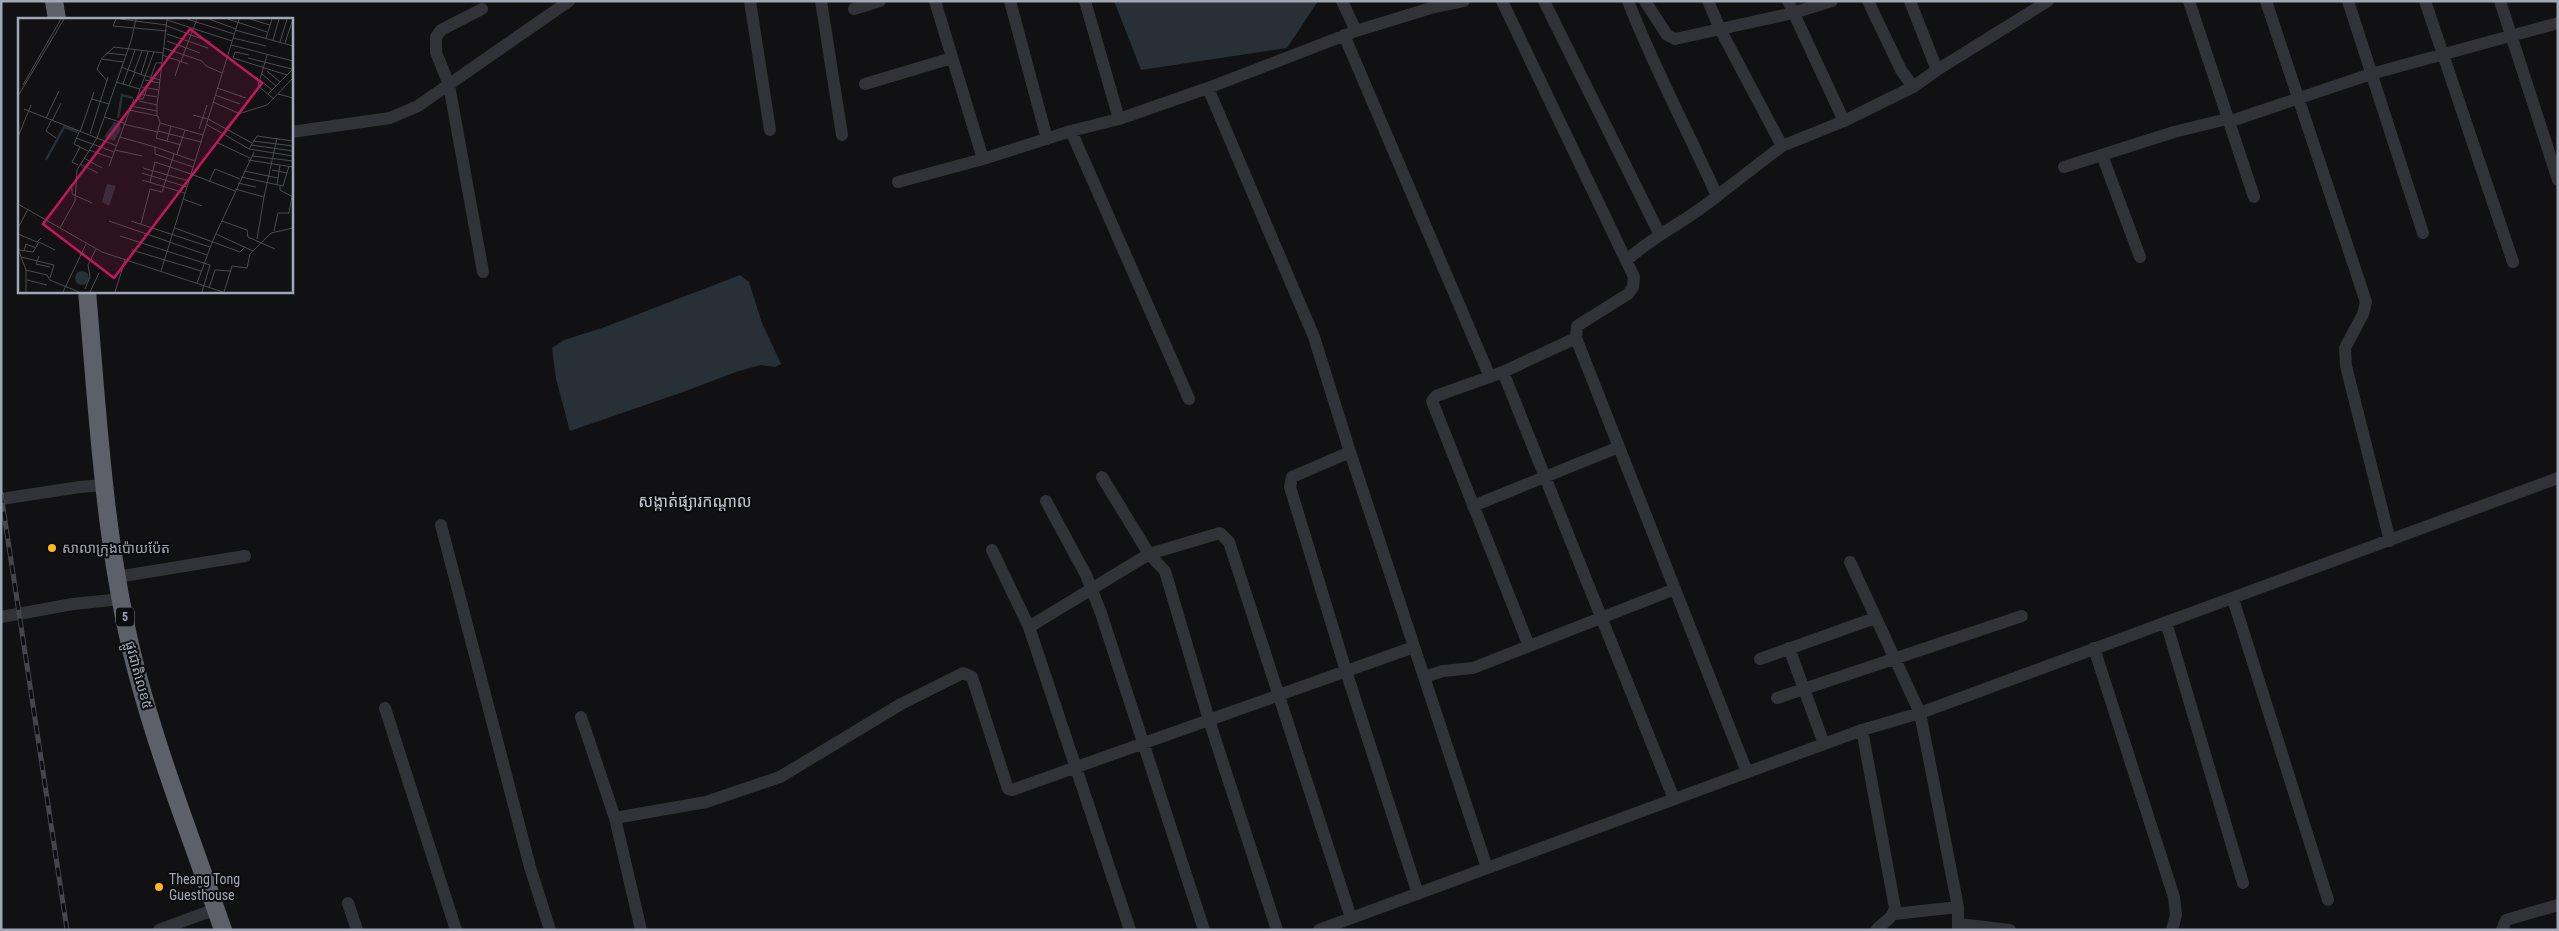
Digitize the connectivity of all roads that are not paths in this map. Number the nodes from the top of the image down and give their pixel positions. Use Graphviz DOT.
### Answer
graph roads {
  1 [pos="54,1"];
  2 [pos="569,1"];
  3 [pos="750,1"];
  4 [pos="821,1"];
  5 [pos="880,1"];
  6 [pos="935,1"];
  7 [pos="1010,1"];
  8 [pos="1085,1"];
  9 [pos="1342,1"];
  10 [pos="1464,1"];
  11 [pos="1502,1"];
  12 [pos="1544,1"];
  13 [pos="1628,1"];
  14 [pos="1645,1"];
  15 [pos="1708,1"];
  16 [pos="1788,1"];
  17 [pos="1832,1"];
  18 [pos="1868,1"];
  19 [pos="1910,1"];
  20 [pos="2048,1"];
  21 [pos="2189,1"];
  22 [pos="2266,1"];
  23 [pos="2348,1"];
  24 [pos="2425,1"];
  25 [pos="2500,1"];
  26 [pos="482,8"];
  27 [pos="854,9"];
  28 [pos="1794,14"];
  29 [pos="56,18"];
  30 [pos="2558,23"];
  31 [pos="1720,29"];
  32 [pos="1350,33"];
  33 [pos="2511,35"];
  34 [pos="2441,56"];
  35 [pos="952,58"];
  36 [pos="1937,70"];
  37 [pos="2371,74"];
  38 [pos="865,84"];
  39 [pos="450,85"];
  40 [pos="1913,86"];
  41 [pos="1208,88"];
  42 [pos="2298,97"];
  43 [pos="1119,119"];
  44 [pos="2228,120"];
  45 [pos="1844,121"];
  46 [pos="770,130"];
  47 [pos="1071,131"];
  48 [pos="292,132"];
  49 [pos="842,135"];
  50 [pos="1047,139"];
  51 [pos="1782,146"];
  52 [pos="2102,155"];
  53 [pos="983,159"];
  54 [pos="2064,168"];
  55 [pos="2558,180"];
  56 [pos="898,182"];
  57 [pos="1717,196"];
  58 [pos="2254,197"];
  59 [pos="2423,233"];
  60 [pos="1660,235"];
  61 [pos="2140,257"];
  62 [pos="1627,260"];
  63 [pos="2513,262"];
  64 [pos="483,272"];
  65 [pos="87,292"];
  66 [pos="1576,338"];
  67 [pos="1503,372"];
  68 [pos="1490,377"];
  69 [pos="1189,399"];
  70 [pos="1619,448"];
  71 [pos="1350,452"];
  72 [pos="1102,477"];
  73 [pos="1545,477"];
  74 [pos="2558,478"];
  75 [pos="104,485"];
  76 [pos="1,499"];
  77 [pos="1046,501"];
  78 [pos="1473,506"];
  79 [pos="441,525"];
  80 [pos="2390,541"];
  81 [pos="992,550"];
  82 [pos="1149,554"];
  83 [pos="245,556"];
  84 [pos="1850,562"];
  85 [pos="117,577"];
  86 [pos="1091,589"];
  87 [pos="1675,589"];
  88 [pos="121,599"];
  89 [pos="2233,599"];
  90 [pos="2022,616"];
  91 [pos="1,617"];
  92 [pos="1601,618"];
  93 [pos="1875,618"];
  94 [pos="2166,622"];
  95 [pos="1029,627"];
  96 [pos="1529,646"];
  97 [pos="1414,647"];
  98 [pos="1789,648"];
  99 [pos="2094,648"];
  100 [pos="1892,658"];
  101 [pos="1760,659"];
  102 [pos="1346,671"];
  103 [pos="1424,677"];
  104 [pos="1803,689"];
  105 [pos="1278,695"];
  106 [pos="1777,698"];
  107 [pos="385,708"];
  108 [pos="1920,713"];
  109 [pos="581,717"];
  110 [pos="1209,720"];
  111 [pos="1862,730"];
  112 [pos="1143,743"];
  113 [pos="1824,744"];
  114 [pos="1075,767"];
  115 [pos="1748,772"];
  116 [pos="1674,799"];
  117 [pos="615,818"];
  118 [pos="1487,868"];
  119 [pos="2244,883"];
  120 [pos="1418,894"];
  121 [pos="2328,900"];
  122 [pos="348,903"];
  123 [pos="2558,905"];
  124 [pos="1958,907"];
  125 [pos="216,909"];
  126 [pos="1894,914"];
  127 [pos="1348,923"];
  128 [pos="1959,927"];
  129 [pos="159,930"];
  130 [pos="223,930"];
  131 [pos="357,930"];
  132 [pos="456,930"];
  133 [pos="550,930"];
  134 [pos="641,930"];
  135 [pos="1130,930"];
  136 [pos="1204,930"];
  137 [pos="1277,930"];
  138 [pos="1319,930"];
  139 [pos="1876,930"];
  140 [pos="2010,930"];
  141 [pos="2172,930"];
  142 [pos="2502,930"];
  1 -- 29 [label="highway"];
  2 -- 39 [label="street"];
  3 -- 46 [label="street"];
  4 -- 49 [label="street"];
  5 -- 27 [label="street"];
  6 -- 35 [label="street"];
  7 -- 50 [label="street"];
  8 -- 43 [label="street"];
  9 -- 32 [label="street"];
  10 -- 32 [label="street"];
  11 -- 62 [label="street"];
  12 -- 60 [label="street"];
  13 -- 57 [label="street"];
  14 -- 31 [label="street"];
  15 -- 31 [label="street"];
  16 -- 28 [label="street"];
  17 -- 28 [label="street"];
  18 -- 40 [label="street"];
  19 -- 36 [label="street"];
  20 -- 36 [label="street"];
  21 -- 44 [label="street"];
  22 -- 42 [label="street"];
  23 -- 37 [label="street"];
  24 -- 34 [label="street"];
  25 -- 33 [label="street"];
  26 -- 39 [label="street"];
  28 -- 31 [label="street"];
  28 -- 45 [label="street"];
  30 -- 33 [label="street"];
  31 -- 51 [label="street"];
  32 -- 41 [label="street"];
  32 -- 68 [label="street"];
  33 -- 34 [label="street"];
  33 -- 55 [label="street"];
  34 -- 37 [label="street"];
  34 -- 63 [label="street"];
  35 -- 38 [label="street"];
  35 -- 53 [label="street"];
  36 -- 40 [label="street"];
  37 -- 42 [label="street"];
  37 -- 59 [label="street"];
  39 -- 48 [label="street"];
  39 -- 64 [label="street"];
  40 -- 45 [label="street"];
  41 -- 43 [label="street"];
  41 -- 71 [label="street"];
  42 -- 44 [label="street"];
  42 -- 80 [label="street"];
  43 -- 47 [label="street"];
  44 -- 52 [label="street"];
  44 -- 58 [label="street"];
  45 -- 51 [label="street"];
  47 -- 50 [label="street"];
  47 -- 69 [label="street"];
  50 -- 53 [label="street"];
  51 -- 57 [label="street"];
  52 -- 54 [label="street"];
  52 -- 61 [label="street"];
  53 -- 56 [label="street"];
  57 -- 60 [label="street"];
  60 -- 62 [label="street"];
  62 -- 66 [label="street"];
  65 -- 75 [label="highway, ផ្លូវជាតិលេខ៥ / 5"];
  66 -- 67 [label="street"];
  66 -- 70 [label="street"];
  67 -- 68 [label="street"];
  67 -- 73 [label="street"];
  68 -- 78 [label="street"];
  70 -- 73 [label="street"];
  70 -- 87 [label="street"];
  71 -- 97 [label="street"];
  71 -- 102 [label="street"];
  72 -- 82 [label="street"];
  73 -- 78 [label="street"];
  73 -- 92 [label="street"];
  74 -- 80 [label="street"];
  75 -- 76 [label="street"];
  75 -- 85 [label="highway, ផ្លូវជាតិលេខ៥ / 5"];
  77 -- 86 [label="street"];
  78 -- 96 [label="street"];
  79 -- 133 [label="street"];
  80 -- 89 [label="street"];
  81 -- 95 [label="street"];
  82 -- 86 [label="street"];
  82 -- 105 [label="street"];
  82 -- 110 [label="street"];
  83 -- 85 [label="street"];
  84 -- 93 [label="street"];
  85 -- 88 [label="highway, ផ្លូវជាតិលេខ៥ / 5"];
  86 -- 95 [label="street"];
  86 -- 112 [label="street"];
  87 -- 92 [label="street"];
  87 -- 115 [label="street"];
  88 -- 91 [label="street"];
  88 -- 125 [label="highway, ផ្លូវជាតិលេខ៥ / 5"];
  89 -- 94 [label="street"];
  89 -- 121 [label="street"];
  90 -- 100 [label="street"];
  92 -- 96 [label="street"];
  92 -- 116 [label="street"];
  93 -- 98 [label="street"];
  93 -- 100 [label="street"];
  94 -- 99 [label="street"];
  94 -- 119 [label="street"];
  95 -- 114 [label="street"];
  96 -- 103 [label="street"];
  97 -- 102 [label="street"];
  97 -- 103 [label="street"];
  98 -- 101 [label="street"];
  98 -- 104 [label="street"];
  99 -- 108 [label="street"];
  99 -- 141 [label="street"];
  100 -- 104 [label="street"];
  100 -- 108 [label="street"];
  102 -- 105 [label="street"];
  102 -- 120 [label="street"];
  103 -- 118 [label="street"];
  104 -- 106 [label="street"];
  104 -- 113 [label="street"];
  105 -- 110 [label="street"];
  105 -- 127 [label="street"];
  107 -- 132 [label="street"];
  108 -- 111 [label="street"];
  108 -- 124 [label="street"];
  109 -- 117 [label="street"];
  110 -- 112 [label="street"];
  110 -- 137 [label="street"];
  111 -- 113 [label="street"];
  111 -- 126 [label="street"];
  112 -- 114 [label="street"];
  112 -- 136 [label="street"];
  113 -- 115 [label="street"];
  114 -- 117 [label="street"];
  114 -- 135 [label="street"];
  115 -- 116 [label="street"];
  116 -- 118 [label="street"];
  117 -- 134 [label="street"];
  118 -- 120 [label="street"];
  120 -- 127 [label="street"];
  122 -- 131 [label="street"];
  123 -- 142 [label="street"];
  124 -- 126 [label="street"];
  124 -- 128 [label="street"];
  125 -- 129 [label="street"];
  125 -- 130 [label="highway, ផ្លូវជាតិលេខ៥ / 5"];
  126 -- 139 [label="street"];
  127 -- 138 [label="street"];
  128 -- 140 [label="street"];
}
